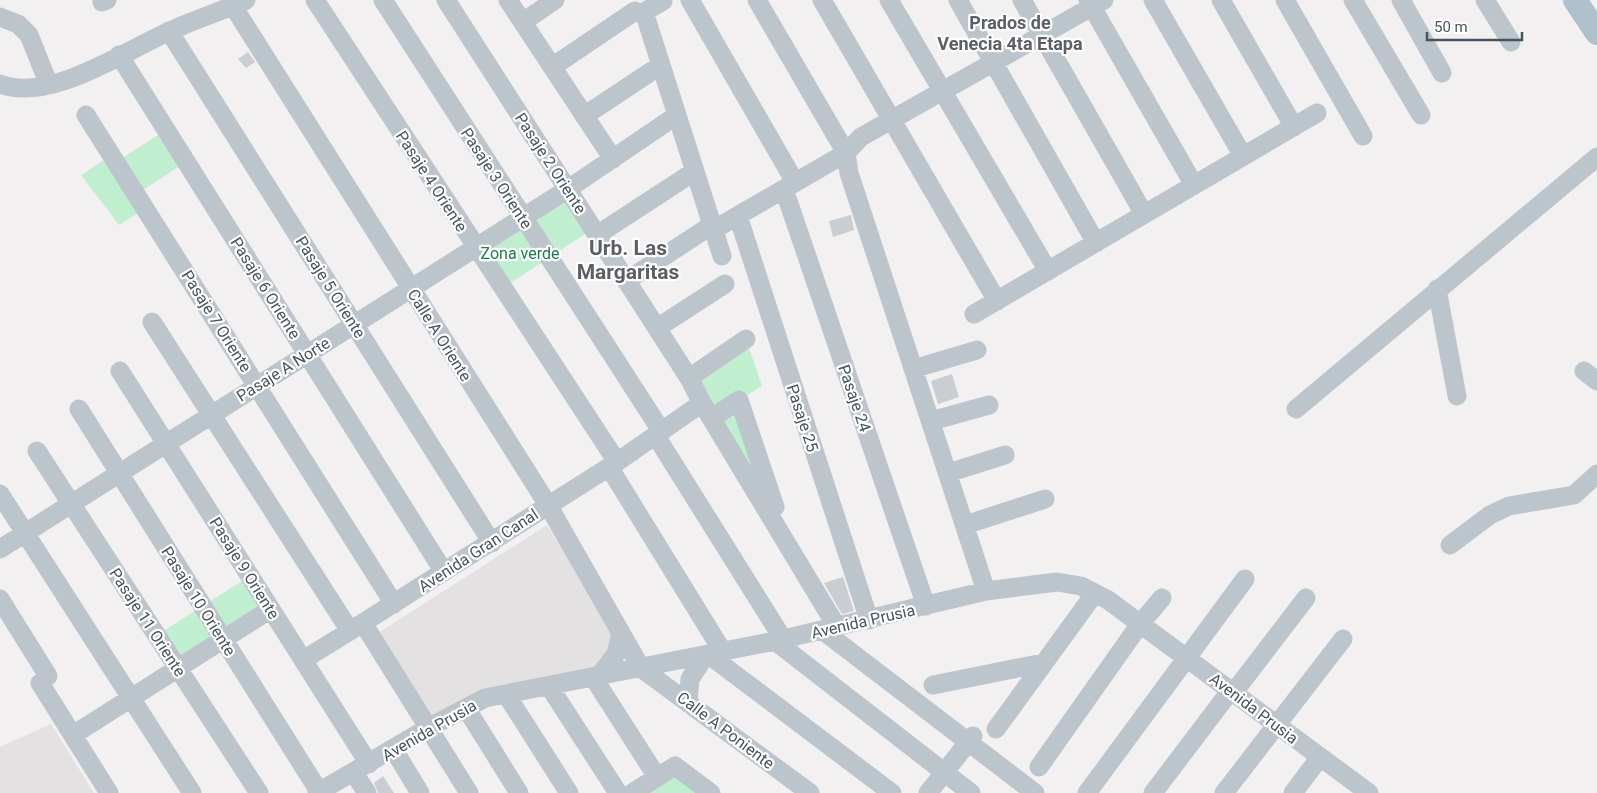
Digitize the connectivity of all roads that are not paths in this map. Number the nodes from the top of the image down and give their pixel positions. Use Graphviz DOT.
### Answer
graph roads {
  1 [pos="315,0"];
  2 [pos="382,0"];
  3 [pos="446,0"];
  4 [pos="508,0"];
  5 [pos="555,0"];
  6 [pos="690,0"];
  7 [pos="757,0"];
  8 [pos="822,0"];
  9 [pos="889,0"];
  10 [pos="958,0"];
  11 [pos="1022,0"];
  12 [pos="1153,0"];
  13 [pos="1222,0"];
  14 [pos="1284,0"];
  15 [pos="1353,0"];
  16 [pos="1401,0"];
  17 [pos="1484,0"];
  18 [pos="1575,0"];
  19 [pos="663,1"];
  20 [pos="1094,2"];
  21 [pos="240,3"];
  22 [pos="635,11"];
  23 [pos="0,17"];
  24 [pos="522,22"];
  25 [pos="169,31"];
  26 [pos="1597,33"];
  27 [pos="1042,35"];
  28 [pos="1511,42"];
  29 [pos="119,55"];
  30 [pos="994,62"];
  31 [pos="661,65"];
  32 [pos="552,67"];
  33 [pos="1442,73"];
  34 [pos="0,84"];
  35 [pos="49,85"];
  36 [pos="942,92"];
  37 [pos="1317,113"];
  38 [pos="86,115"];
  39 [pos="677,115"];
  40 [pos="1421,115"];
  41 [pos="584,116"];
  42 [pos="892,120"];
  43 [pos="1294,127"];
  44 [pos="1363,136"];
  45 [pos="846,153"];
  46 [pos="1244,156"];
  47 [pos="1597,157"];
  48 [pos="613,159"];
  49 [pos="695,171"];
  50 [pos="1194,185"];
  51 [pos="790,186"];
  52 [pos="568,189"];
  53 [pos="1144,214"];
  54 [pos="738,216"];
  55 [pos="522,218"];
  56 [pos="716,226"];
  57 [pos="597,235"];
  58 [pos="1096,242"];
  59 [pos="475,248"];
  60 [pos="722,256"];
  61 [pos="1048,270"];
  62 [pos="626,281"];
  63 [pos="725,284"];
  64 [pos="411,288"];
  65 [pos="1437,289"];
  66 [pos="997,301"];
  67 [pos="974,314"];
  68 [pos="152,322"];
  69 [pos="354,324"];
  70 [pos="657,328"];
  71 [pos="746,339"];
  72 [pos="977,350"];
  73 [pos="307,354"];
  74 [pos="914,369"];
  75 [pos="120,371"];
  76 [pos="690,378"];
  77 [pos="257,385"];
  78 [pos="1457,396"];
  79 [pos="989,405"];
  80 [pos="79,409"];
  81 [pos="1296,409"];
  82 [pos="703,410"];
  83 [pos="210,415"];
  84 [pos="930,421"];
  85 [pos="659,434"];
  86 [pos="166,443"];
  87 [pos="37,451"];
  88 [pos="1005,455"];
  89 [pos="613,464"];
  90 [pos="120,473"];
  91 [pos="948,473"];
  92 [pos="1597,474"];
  93 [pos="0,494"];
  94 [pos="1046,499"];
  95 [pos="72,504"];
  96 [pos="548,505"];
  97 [pos="965,525"];
  98 [pos="25,533"];
  99 [pos="786,541"];
  100 [pos="492,543"];
  101 [pos="1450,545"];
  102 [pos="0,549"];
  103 [pos="444,572"];
  104 [pos="1245,580"];
  105 [pos="986,591"];
  106 [pos="1094,593"];
  107 [pos="1162,598"];
  108 [pos="1306,598"];
  109 [pos="0,599"];
  110 [pos="394,604"];
  111 [pos="926,606"];
  112 [pos="271,609"];
  113 [pos="868,620"];
  114 [pos="1140,624"];
  115 [pos="357,627"];
  116 [pos="830,628"];
  117 [pos="621,633"];
  118 [pos="1343,639"];
  119 [pos="224,640"];
  120 [pos="779,640"];
  121 [pos="712,654"];
  122 [pos="1187,658"];
  123 [pos="303,660"];
  124 [pos="1043,663"];
  125 [pos="178,668"];
  126 [pos="641,668"];
  127 [pos="596,677"];
  128 [pos="933,685"];
  129 [pos="549,686"];
  130 [pos="1232,691"];
  131 [pos="506,694"];
  132 [pos="131,698"];
  133 [pos="688,703"];
  134 [pos="466,708"];
  135 [pos="1277,724"];
  136 [pos="428,728"];
  137 [pos="996,728"];
  138 [pos="73,735"];
  139 [pos="971,739"];
  140 [pos="394,750"];
  141 [pos="1320,756"];
  142 [pos="1039,767"];
  143 [pos="361,769"];
  144 [pos="944,772"];
  145 [pos="657,777"];
  146 [pos="1364,791"];
  147 [pos="109,793"];
  148 [pos="192,793"];
  149 [pos="259,793"];
  150 [pos="319,793"];
  151 [pos="367,793"];
  152 [pos="420,793"];
  153 [pos="469,793"];
  154 [pos="519,793"];
  155 [pos="569,793"];
  156 [pos="618,793"];
  157 [pos="632,793"];
  158 [pos="711,793"];
  159 [pos="810,793"];
  160 [pos="892,793"];
  161 [pos="928,793"];
  162 [pos="971,793"];
  163 [pos="1035,793"];
  164 [pos="1087,793"];
  165 [pos="1153,793"];
  166 [pos="1224,793"];
  167 [pos="1293,793"];
  1 -- 59 [label="street, Pasaje 4 Oriente"];
  2 -- 55 [label="street, Pasaje 3 Oriente"];
  3 -- 52 [label="street, Pasaje 2 Oriente"];
  4 -- 24 [label="street"];
  5 -- 24 [label="street"];
  6 -- 51 [label="street, Pasaje 24"];
  7 -- 45 [label="street"];
  8 -- 42 [label="street"];
  9 -- 36 [label="street"];
  10 -- 30 [label="street"];
  11 -- 27 [label="street"];
  12 -- 46 [label="street"];
  13 -- 43 [label="street"];
  14 -- 44 [label="street"];
  15 -- 40 [label="street"];
  16 -- 33 [label="street"];
  17 -- 28 [label="street"];
  18 -- 26 [label="main road"];
  19 -- 31 [label="street"];
  20 -- 27 [label="street"];
  20 -- 50 [label="street"];
  21 -- 25 [label="street"];
  21 -- 64 [label="street, Calle A Oriente"];
  22 -- 32 [label="street"];
  23 -- 35 [label="street"];
  24 -- 32 [label="street"];
  25 -- 29 [label="street"];
  25 -- 69 [label="street, Pasaje 5 Oriente"];
  27 -- 30 [label="street"];
  27 -- 53 [label="street"];
  29 -- 35 [label="street"];
  29 -- 73 [label="street, Pasaje 6 Oriente"];
  30 -- 36 [label="street"];
  30 -- 58 [label="street"];
  31 -- 39 [label="street"];
  31 -- 41 [label="street"];
  32 -- 41 [label="street"];
  34 -- 35 [label="street"];
  36 -- 42 [label="street"];
  36 -- 61 [label="street"];
  37 -- 43 [label="street"];
  38 -- 77 [label="street, Pasaje 7 Oriente"];
  39 -- 48 [label="street, Pasaje A Norte"];
  39 -- 49 [label="street"];
  41 -- 48 [label="street"];
  42 -- 45 [label="street"];
  42 -- 66 [label="street"];
  43 -- 46 [label="street"];
  45 -- 51 [label="street"];
  45 -- 74 [label="street"];
  46 -- 50 [label="street"];
  47 -- 65 [label="street"];
  48 -- 52 [label="street, Pasaje A Norte"];
  49 -- 56 [label="street"];
  49 -- 57 [label="street"];
  50 -- 53 [label="street"];
  51 -- 54 [label="street"];
  51 -- 111 [label="street, Pasaje 24"];
  52 -- 55 [label="street, Pasaje A Norte"];
  52 -- 57 [label="street, Pasaje 2 Oriente"];
  53 -- 58 [label="street"];
  54 -- 56 [label="street"];
  54 -- 113 [label="street, Pasaje 25"];
  55 -- 59 [label="street, Pasaje A Norte"];
  55 -- 85 [label="street, Pasaje 3 Oriente"];
  56 -- 60 [label="street"];
  56 -- 62 [label="street"];
  57 -- 62 [label="street, Pasaje 2 Oriente"];
  58 -- 61 [label="street"];
  59 -- 64 [label="street, Pasaje A Norte"];
  59 -- 89 [label="street, Pasaje 4 Oriente"];
  61 -- 66 [label="street"];
  62 -- 70 [label="street, Pasaje 2 Oriente"];
  63 -- 70 [label="street"];
  64 -- 69 [label="street, Pasaje A Norte"];
  64 -- 96 [label="street, Calle A Oriente"];
  65 -- 78 [label="street"];
  65 -- 81 [label="street"];
  66 -- 67 [label="street"];
  68 -- 83 [label="street"];
  69 -- 73 [label="street, Pasaje A Norte"];
  69 -- 100 [label="street, Pasaje 5 Oriente"];
  70 -- 76 [label="street, Pasaje 2 Oriente"];
  71 -- 76 [label="street"];
  72 -- 74 [label="street"];
  73 -- 77 [label="street, Pasaje A Norte"];
  73 -- 103 [label="street, Pasaje 6 Oriente"];
  74 -- 84 [label="street"];
  75 -- 86 [label="street, Pasaje 9 Oriente"];
  76 -- 82 [label="street, Pasaje 2 Oriente"];
  77 -- 83 [label="street, Pasaje A Norte"];
  77 -- 110 [label="street, Pasaje 7 Oriente"];
  79 -- 84 [label="street"];
  80 -- 90 [label="street, Pasaje 10 Oriente"];
  82 -- 85 [label="street, Avenida Gran Canal"];
  82 -- 99 [label="street, Pasaje 2 Oriente"];
  82 -- 99 [label="street, Avenida Gran Canal"];
  83 -- 86 [label="street, Pasaje A Norte"];
  83 -- 115 [label="street"];
  84 -- 91 [label="street"];
  85 -- 89 [label="street, Avenida Gran Canal"];
  85 -- 120 [label="street, Pasaje 3 Oriente"];
  86 -- 90 [label="street, Pasaje A Norte"];
  86 -- 112 [label="street, Pasaje 9 Oriente"];
  87 -- 95 [label="street, Pasaje 11 Oriente"];
  88 -- 91 [label="street"];
  89 -- 96 [label="street, Avenida Gran Canal"];
  89 -- 121 [label="street, Pasaje 4 Oriente"];
  90 -- 95 [label="street, Pasaje A Norte"];
  90 -- 119 [label="street, Pasaje 10 Oriente"];
  91 -- 97 [label="street"];
  92 -- 101 [label="street"];
  93 -- 98 [label="street"];
  94 -- 97 [label="street"];
  95 -- 98 [label="street, Pasaje A Norte"];
  95 -- 125 [label="street, Pasaje 11 Oriente"];
  96 -- 100 [label="street, Avenida Gran Canal"];
  96 -- 117 [label="street, Calle A Oriente"];
  97 -- 105 [label="street"];
  98 -- 102 [label="street, Pasaje A Norte"];
  98 -- 132 [label="street"];
  99 -- 116 [label="street, Pasaje 2 Oriente"];
  100 -- 103 [label="street, Avenida Gran Canal"];
  103 -- 110 [label="street, Avenida Gran Canal"];
  104 -- 122 [label="street"];
  105 -- 106 [label="street, Avenida Prusia"];
  105 -- 111 [label="street, Avenida Prusia"];
  106 -- 114 [label="street, Avenida Prusia"];
  106 -- 124 [label="street"];
  107 -- 114 [label="street"];
  108 -- 130 [label="street"];
  109 -- 138 [label="street"];
  110 -- 115 [label="street, Avenida Gran Canal"];
  111 -- 113 [label="street, Avenida Prusia"];
  112 -- 119 [label="street"];
  112 -- 123 [label="street, Pasaje 9 Oriente"];
  113 -- 116 [label="street, Avenida Prusia"];
  114 -- 122 [label="street, Avenida Prusia"];
  114 -- 142 [label="street"];
  115 -- 123 [label="street, Avenida Gran Canal"];
  115 -- 136 [label="street"];
  116 -- 120 [label="street, Avenida Prusia"];
  116 -- 139 [label="street"];
  117 -- 126 [label="street, Calle A Oriente"];
  117 -- 127 [label="street"];
  118 -- 135 [label="street"];
  119 -- 125 [label="street"];
  119 -- 150 [label="street, Pasaje 10 Oriente"];
  120 -- 121 [label="street, Avenida Prusia"];
  120 -- 144 [label="street"];
  121 -- 126 [label="street, Avenida Prusia"];
  121 -- 133 [label="street"];
  121 -- 160 [label="street"];
  122 -- 130 [label="street, Avenida Prusia"];
  122 -- 164 [label="street"];
  123 -- 143 [label="street, Pasaje 9 Oriente"];
  124 -- 128 [label="street"];
  124 -- 137 [label="street"];
  125 -- 132 [label="street"];
  125 -- 149 [label="street, Pasaje 11 Oriente"];
  126 -- 127 [label="street, Avenida Prusia"];
  126 -- 133 [label="street, Calle A Poniente"];
  127 -- 129 [label="street, Avenida Prusia"];
  127 -- 145 [label="street"];
  129 -- 131 [label="street, Avenida Prusia"];
  129 -- 156 [label="street"];
  130 -- 135 [label="street, Avenida Prusia"];
  130 -- 165 [label="street"];
  131 -- 134 [label="street, Avenida Prusia"];
  131 -- 155 [label="street"];
  132 -- 138 [label="street"];
  132 -- 148 [label="street"];
  133 -- 159 [label="street, Calle A Poniente"];
  134 -- 136 [label="street, Avenida Prusia"];
  134 -- 154 [label="street"];
  135 -- 141 [label="street, Avenida Prusia"];
  135 -- 166 [label="street"];
  136 -- 140 [label="street, Avenida Prusia"];
  136 -- 153 [label="street"];
  138 -- 147 [label="street"];
  139 -- 144 [label="street"];
  139 -- 163 [label="street"];
  140 -- 143 [label="street, Avenida Prusia"];
  140 -- 152 [label="street"];
  141 -- 146 [label="street, Avenida Prusia"];
  141 -- 167 [label="street"];
  143 -- 150 [label="street, Avenida Prusia"];
  143 -- 151 [label="street, Pasaje 9 Oriente"];
  144 -- 161 [label="street"];
  144 -- 162 [label="street"];
  145 -- 157 [label="street"];
  145 -- 158 [label="street"];
}
